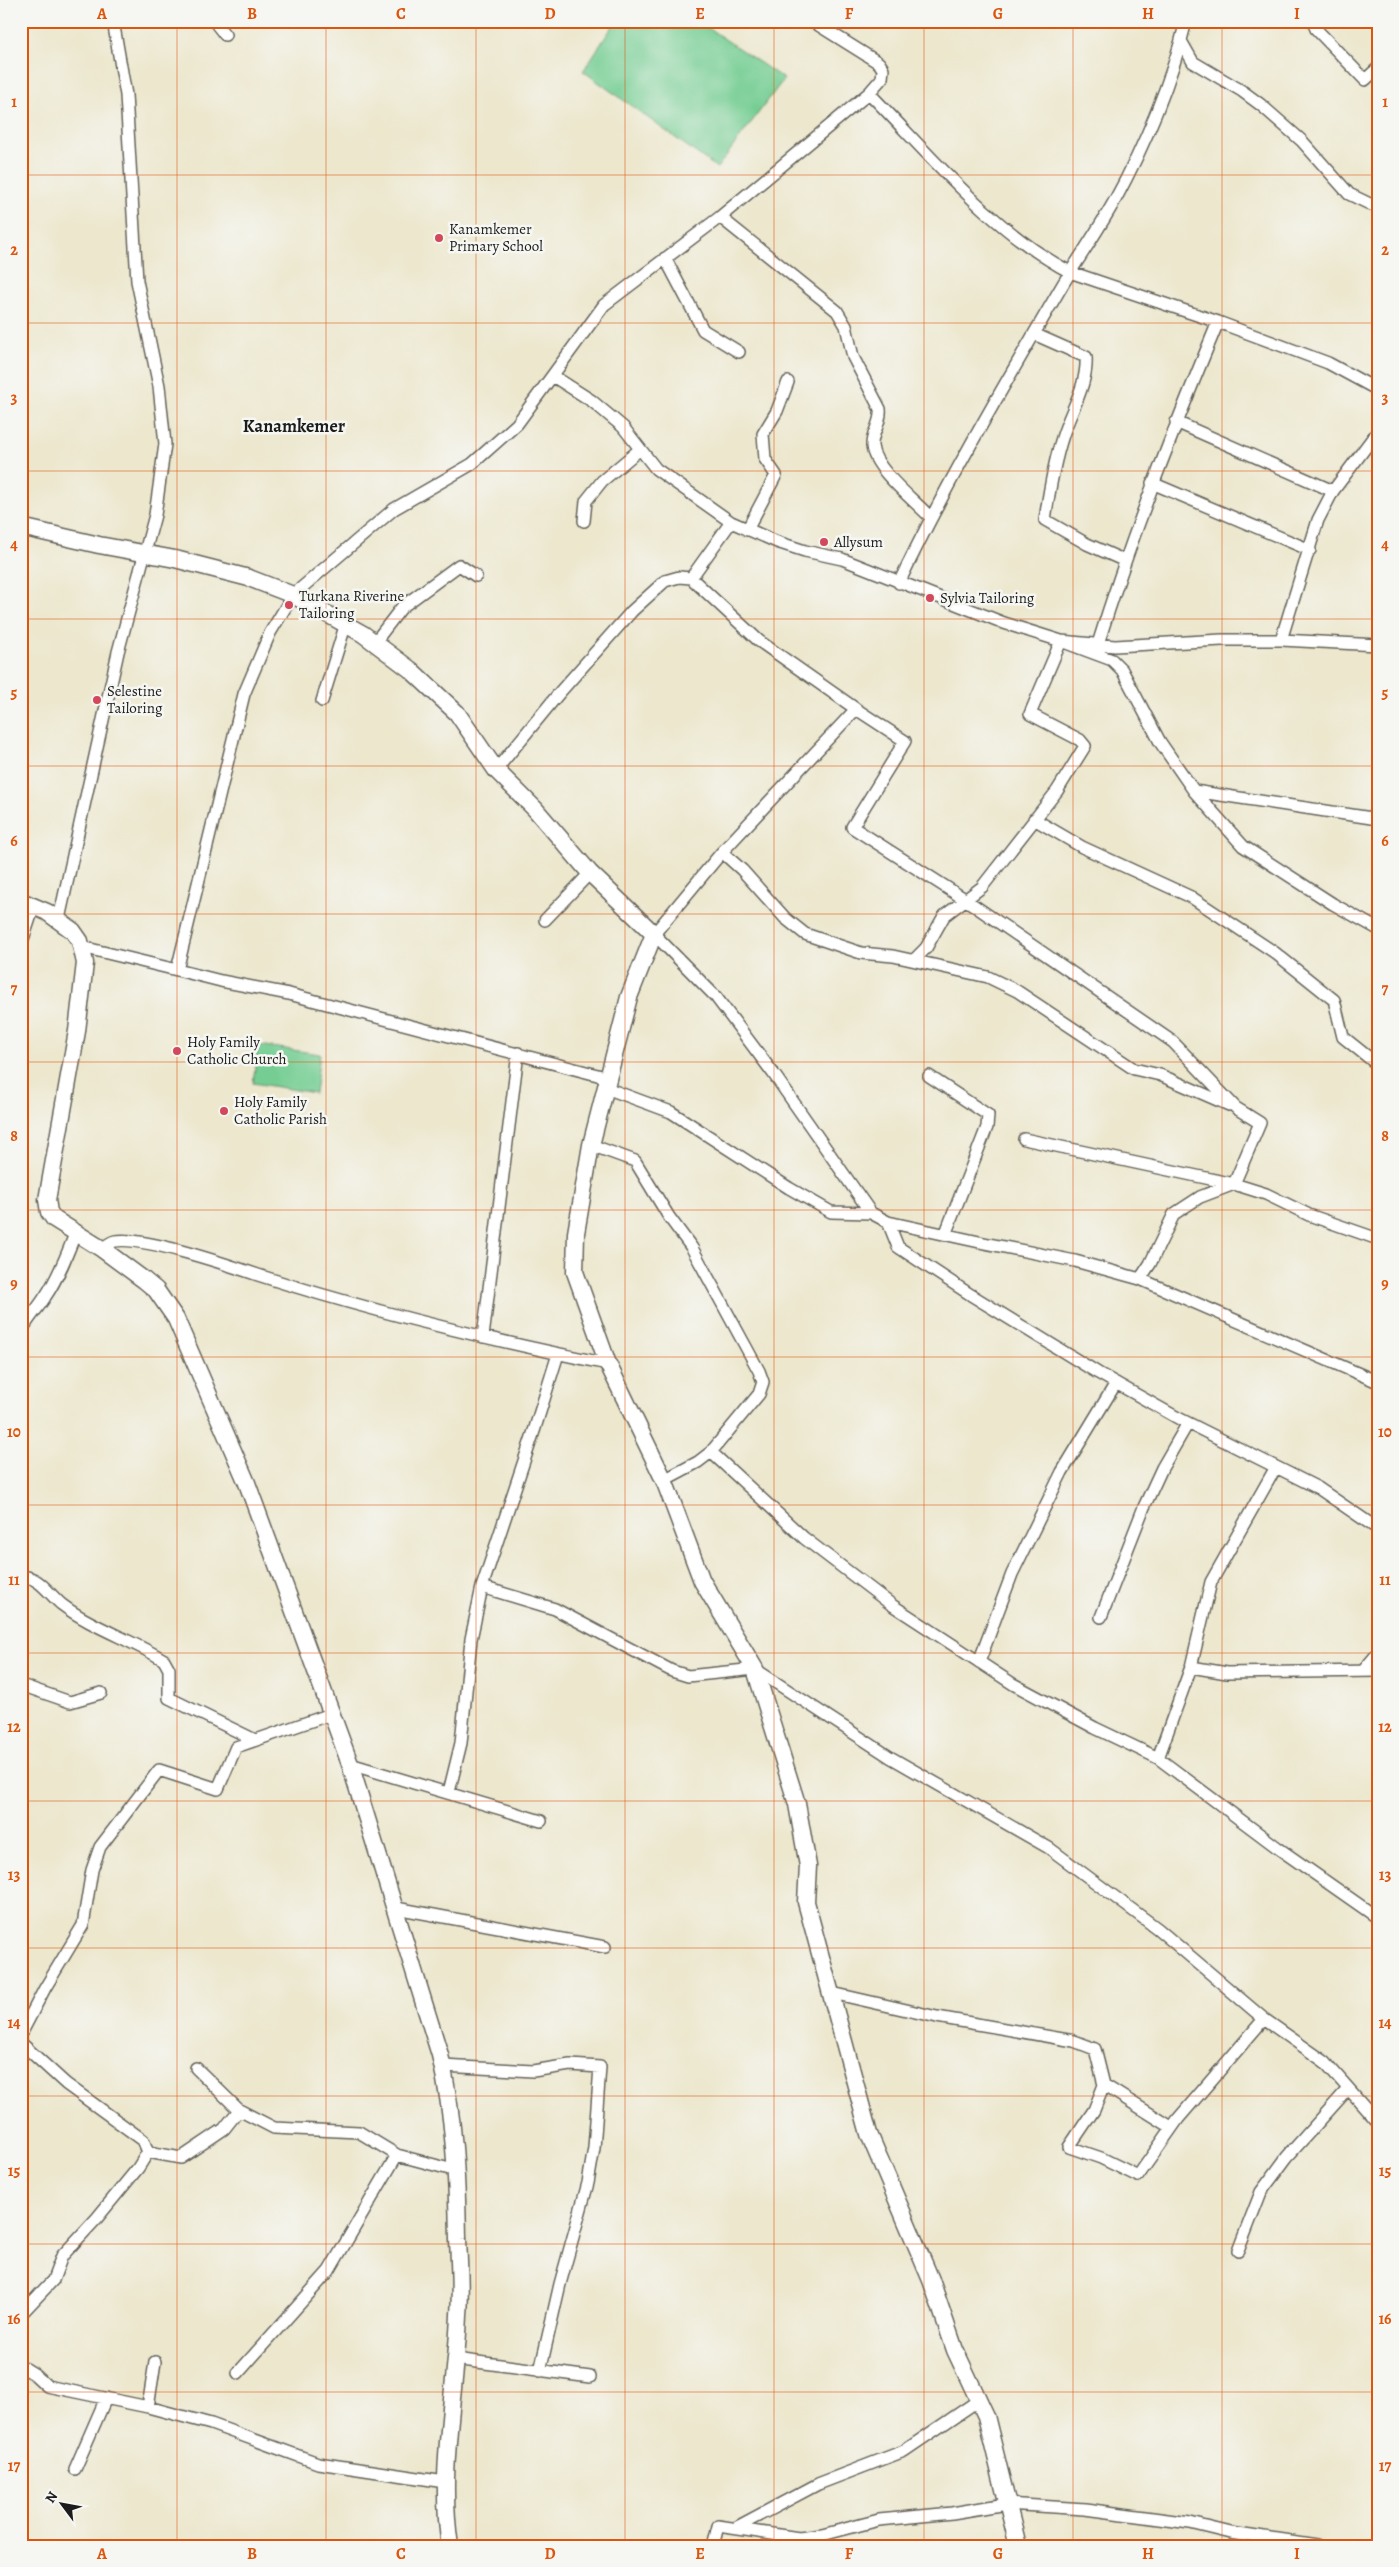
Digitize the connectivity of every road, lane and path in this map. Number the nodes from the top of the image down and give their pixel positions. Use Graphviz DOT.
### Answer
graph roads {
  1 [pos="113,21"];
  2 [pos="214,21"];
  3 [pos="812,21"];
  4 [pos="1186,21"];
  5 [pos="1313,21"];
  6 [pos="225,34"];
  7 [pos="1181,41"];
  8 [pos="1376,69"];
  9 [pos="869,93"];
  10 [pos="1378,208"];
  11 [pos="720,218"];
  12 [pos="665,258"];
  13 [pos="1070,272"];
  14 [pos="1218,322"];
  15 [pos="1034,334"];
  16 [pos="739,352"];
  17 [pos="553,376"];
  18 [pos="788,382"];
  19 [pos="1378,390"];
  20 [pos="1176,422"];
  21 [pos="1378,430"];
  22 [pos="639,450"];
  23 [pos="1152,483"];
  24 [pos="1333,490"];
  25 [pos="930,516"];
  26 [pos="584,520"];
  27 [pos="731,522"];
  28 [pos="21,527"];
  29 [pos="747,530"];
  30 [pos="1310,550"];
  31 [pos="146,553"];
  32 [pos="1123,560"];
  33 [pos="476,576"];
  34 [pos="691,578"];
  35 [pos="899,583"];
  36 [pos="293,595"];
  37 [pos="346,623"];
  38 [pos="1282,640"];
  39 [pos="1061,641"];
  40 [pos="375,642"];
  41 [pos="1098,644"];
  42 [pos="1378,646"];
  43 [pos="322,701"];
  44 [pos="856,709"];
  45 [pos="496,770"];
  46 [pos="1194,791"];
  47 [pos="1034,819"];
  48 [pos="1378,819"];
  49 [pos="722,852"];
  50 [pos="590,873"];
  51 [pos="966,900"];
  52 [pos="28,903"];
  53 [pos="59,919"];
  54 [pos="545,920"];
  55 [pos="1378,929"];
  56 [pos="654,934"];
  57 [pos="21,945"];
  58 [pos="82,947"];
  59 [pos="914,960"];
  60 [pos="178,970"];
  61 [pos="518,1054"];
  62 [pos="1378,1065"];
  63 [pos="929,1076"];
  64 [pos="608,1083"];
  65 [pos="1236,1108"];
  66 [pos="1024,1138"];
  67 [pos="592,1145"];
  68 [pos="1234,1184"];
  69 [pos="871,1212"];
  70 [pos="888,1222"];
  71 [pos="75,1234"];
  72 [pos="945,1235"];
  73 [pos="1378,1239"];
  74 [pos="102,1250"];
  75 [pos="1140,1279"];
  76 [pos="21,1332"];
  77 [pos="483,1337"];
  78 [pos="558,1354"];
  79 [pos="608,1364"];
  80 [pos="1378,1382"];
  81 [pos="1116,1383"];
  82 [pos="1188,1423"];
  83 [pos="711,1452"];
  84 [pos="1276,1467"];
  85 [pos="664,1480"];
  86 [pos="1378,1529"];
  87 [pos="21,1576"];
  88 [pos="482,1587"];
  89 [pos="1100,1617"];
  90 [pos="1378,1653"];
  91 [pos="979,1662"];
  92 [pos="1192,1667"];
  93 [pos="755,1669"];
  94 [pos="1378,1671"];
  95 [pos="1363,1672"];
  96 [pos="21,1685"];
  97 [pos="101,1693"];
  98 [pos="331,1714"];
  99 [pos="255,1740"];
  100 [pos="1158,1758"];
  101 [pos="350,1764"];
  102 [pos="449,1792"];
  103 [pos="541,1822"];
  104 [pos="396,1908"];
  105 [pos="1378,1918"];
  106 [pos="605,1947"];
  107 [pos="832,1993"];
  108 [pos="1264,2019"];
  109 [pos="21,2034"];
  110 [pos="21,2043"];
  111 [pos="443,2066"];
  112 [pos="196,2068"];
  113 [pos="1104,2085"];
  114 [pos="1348,2089"];
  115 [pos="239,2110"];
  116 [pos="1378,2122"];
  117 [pos="1171,2127"];
  118 [pos="148,2152"];
  119 [pos="397,2155"];
  120 [pos="457,2170"];
  121 [pos="1238,2251"];
  122 [pos="21,2314"];
  123 [pos="456,2359"];
  124 [pos="155,2362"];
  125 [pos="21,2366"];
  126 [pos="540,2371"];
  127 [pos="238,2372"];
  128 [pos="590,2377"];
  129 [pos="106,2398"];
  130 [pos="978,2400"];
  131 [pos="148,2407"];
  132 [pos="75,2469"];
  133 [pos="445,2482"];
  134 [pos="1006,2504"];
  135 [pos="737,2527"];
  136 [pos="450,2546"];
  137 [pos="713,2546"];
  138 [pos="1018,2546"];
  139 [pos="1317,2546"];
  1 -- 31 [label="street"];
  2 -- 6 [label="street"];
  3 -- 9 [label="street"];
  4 -- 7 [label="street"];
  5 -- 8 [label="street"];
  7 -- 10 [label="street"];
  7 -- 13 [label="street"];
  9 -- 11 [label="street"];
  9 -- 13 [label="street"];
  11 -- 12 [label="street"];
  11 -- 25 [label="street"];
  12 -- 16 [label="street"];
  12 -- 17 [label="street"];
  13 -- 14 [label="street"];
  13 -- 15 [label="street"];
  14 -- 19 [label="street"];
  14 -- 20 [label="street"];
  15 -- 25 [label="street"];
  15 -- 32 [label="street"];
  17 -- 22 [label="street"];
  17 -- 36 [label="street"];
  18 -- 29 [label="street"];
  20 -- 23 [label="street"];
  20 -- 24 [label="street"];
  21 -- 24 [label="street"];
  22 -- 26 [label="street"];
  22 -- 27 [label="street"];
  23 -- 30 [label="street"];
  23 -- 32 [label="street"];
  24 -- 30 [label="street"];
  25 -- 35 [label="street"];
  27 -- 29 [label="street"];
  27 -- 34 [label="street"];
  28 -- 31 [label="street"];
  29 -- 35 [label="street"];
  30 -- 38 [label="street"];
  31 -- 36 [label="street"];
  31 -- 53 [label="street"];
  32 -- 41 [label="street"];
  33 -- 40 [label="street"];
  34 -- 44 [label="street"];
  34 -- 45 [label="street"];
  35 -- 39 [label="street"];
  36 -- 37 [label="street"];
  36 -- 60 [label="street"];
  37 -- 40 [label="street"];
  37 -- 43 [label="street"];
  38 -- 41 [label="street"];
  38 -- 42 [label="street"];
  39 -- 41 [label="street"];
  39 -- 46 [label="street"];
  39 -- 47 [label="street"];
  40 -- 45 [label="street"];
  44 -- 49 [label="street"];
  44 -- 51 [label="street"];
  45 -- 50 [label="street"];
  46 -- 48 [label="street"];
  46 -- 55 [label="street"];
  47 -- 51 [label="street"];
  47 -- 62 [label="street"];
  49 -- 56 [label="street"];
  49 -- 59 [label="street"];
  50 -- 54 [label="street"];
  50 -- 56 [label="street"];
  51 -- 59 [label="street"];
  51 -- 65 [label="street"];
  52 -- 53 [label="street"];
  52 -- 57 [label="street"];
  53 -- 58 [label="street"];
  56 -- 64 [label="street"];
  56 -- 69 [label="street"];
  58 -- 60 [label="street"];
  58 -- 71 [label="street"];
  59 -- 65 [label="street"];
  60 -- 61 [label="street"];
  61 -- 64 [label="street"];
  61 -- 77 [label="street"];
  63 -- 72 [label="street"];
  64 -- 67 [label="street"];
  64 -- 69 [label="street"];
  65 -- 68 [label="street"];
  66 -- 68 [label="street"];
  67 -- 79 [label="street"];
  67 -- 83 [label="street"];
  68 -- 73 [label="street"];
  68 -- 75 [label="street"];
  69 -- 70 [label="street"];
  70 -- 72 [label="street"];
  70 -- 81 [label="street"];
  71 -- 74 [label="street"];
  71 -- 76 [label="street"];
  72 -- 75 [label="street"];
  74 -- 77 [label="street"];
  74 -- 98 [label="street"];
  75 -- 80 [label="street"];
  77 -- 78 [label="street"];
  78 -- 79 [label="street"];
  78 -- 88 [label="street"];
  79 -- 85 [label="street"];
  81 -- 82 [label="street"];
  81 -- 91 [label="street"];
  82 -- 84 [label="street"];
  82 -- 89 [label="street"];
  83 -- 85 [label="street"];
  83 -- 91 [label="street"];
  84 -- 86 [label="street"];
  84 -- 92 [label="street"];
  85 -- 93 [label="street"];
  87 -- 99 [label="street"];
  88 -- 93 [label="street"];
  88 -- 102 [label="street"];
  90 -- 95 [label="street"];
  91 -- 100 [label="street"];
  92 -- 95 [label="street"];
  92 -- 100 [label="street"];
  93 -- 107 [label="street"];
  93 -- 108 [label="street"];
  94 -- 95 [label="street"];
  96 -- 97 [label="street"];
  98 -- 99 [label="street"];
  98 -- 101 [label="street"];
  99 -- 109 [label="street"];
  100 -- 105 [label="street"];
  101 -- 102 [label="street"];
  101 -- 104 [label="street"];
  102 -- 103 [label="street"];
  104 -- 106 [label="street"];
  104 -- 111 [label="street"];
  107 -- 113 [label="street"];
  107 -- 130 [label="street"];
  108 -- 114 [label="street"];
  108 -- 117 [label="street"];
  110 -- 118 [label="street"];
  111 -- 120 [label="street"];
  111 -- 126 [label="street"];
  112 -- 115 [label="street"];
  113 -- 117 [label="street"];
  113 -- 117 [label="street"];
  114 -- 116 [label="street"];
  114 -- 121 [label="street"];
  115 -- 118 [label="street"];
  115 -- 119 [label="street"];
  118 -- 122 [label="street"];
  119 -- 120 [label="street"];
  119 -- 127 [label="street"];
  120 -- 123 [label="street"];
  123 -- 126 [label="street"];
  123 -- 133 [label="street"];
  124 -- 131 [label="street"];
  125 -- 129 [label="street"];
  126 -- 128 [label="street"];
  129 -- 131 [label="street"];
  129 -- 132 [label="street"];
  130 -- 134 [label="street"];
  130 -- 135 [label="street"];
  131 -- 133 [label="street"];
  133 -- 136 [label="street"];
  134 -- 135 [label="street"];
  134 -- 138 [label="street"];
  134 -- 139 [label="street"];
  135 -- 137 [label="street"];
}
